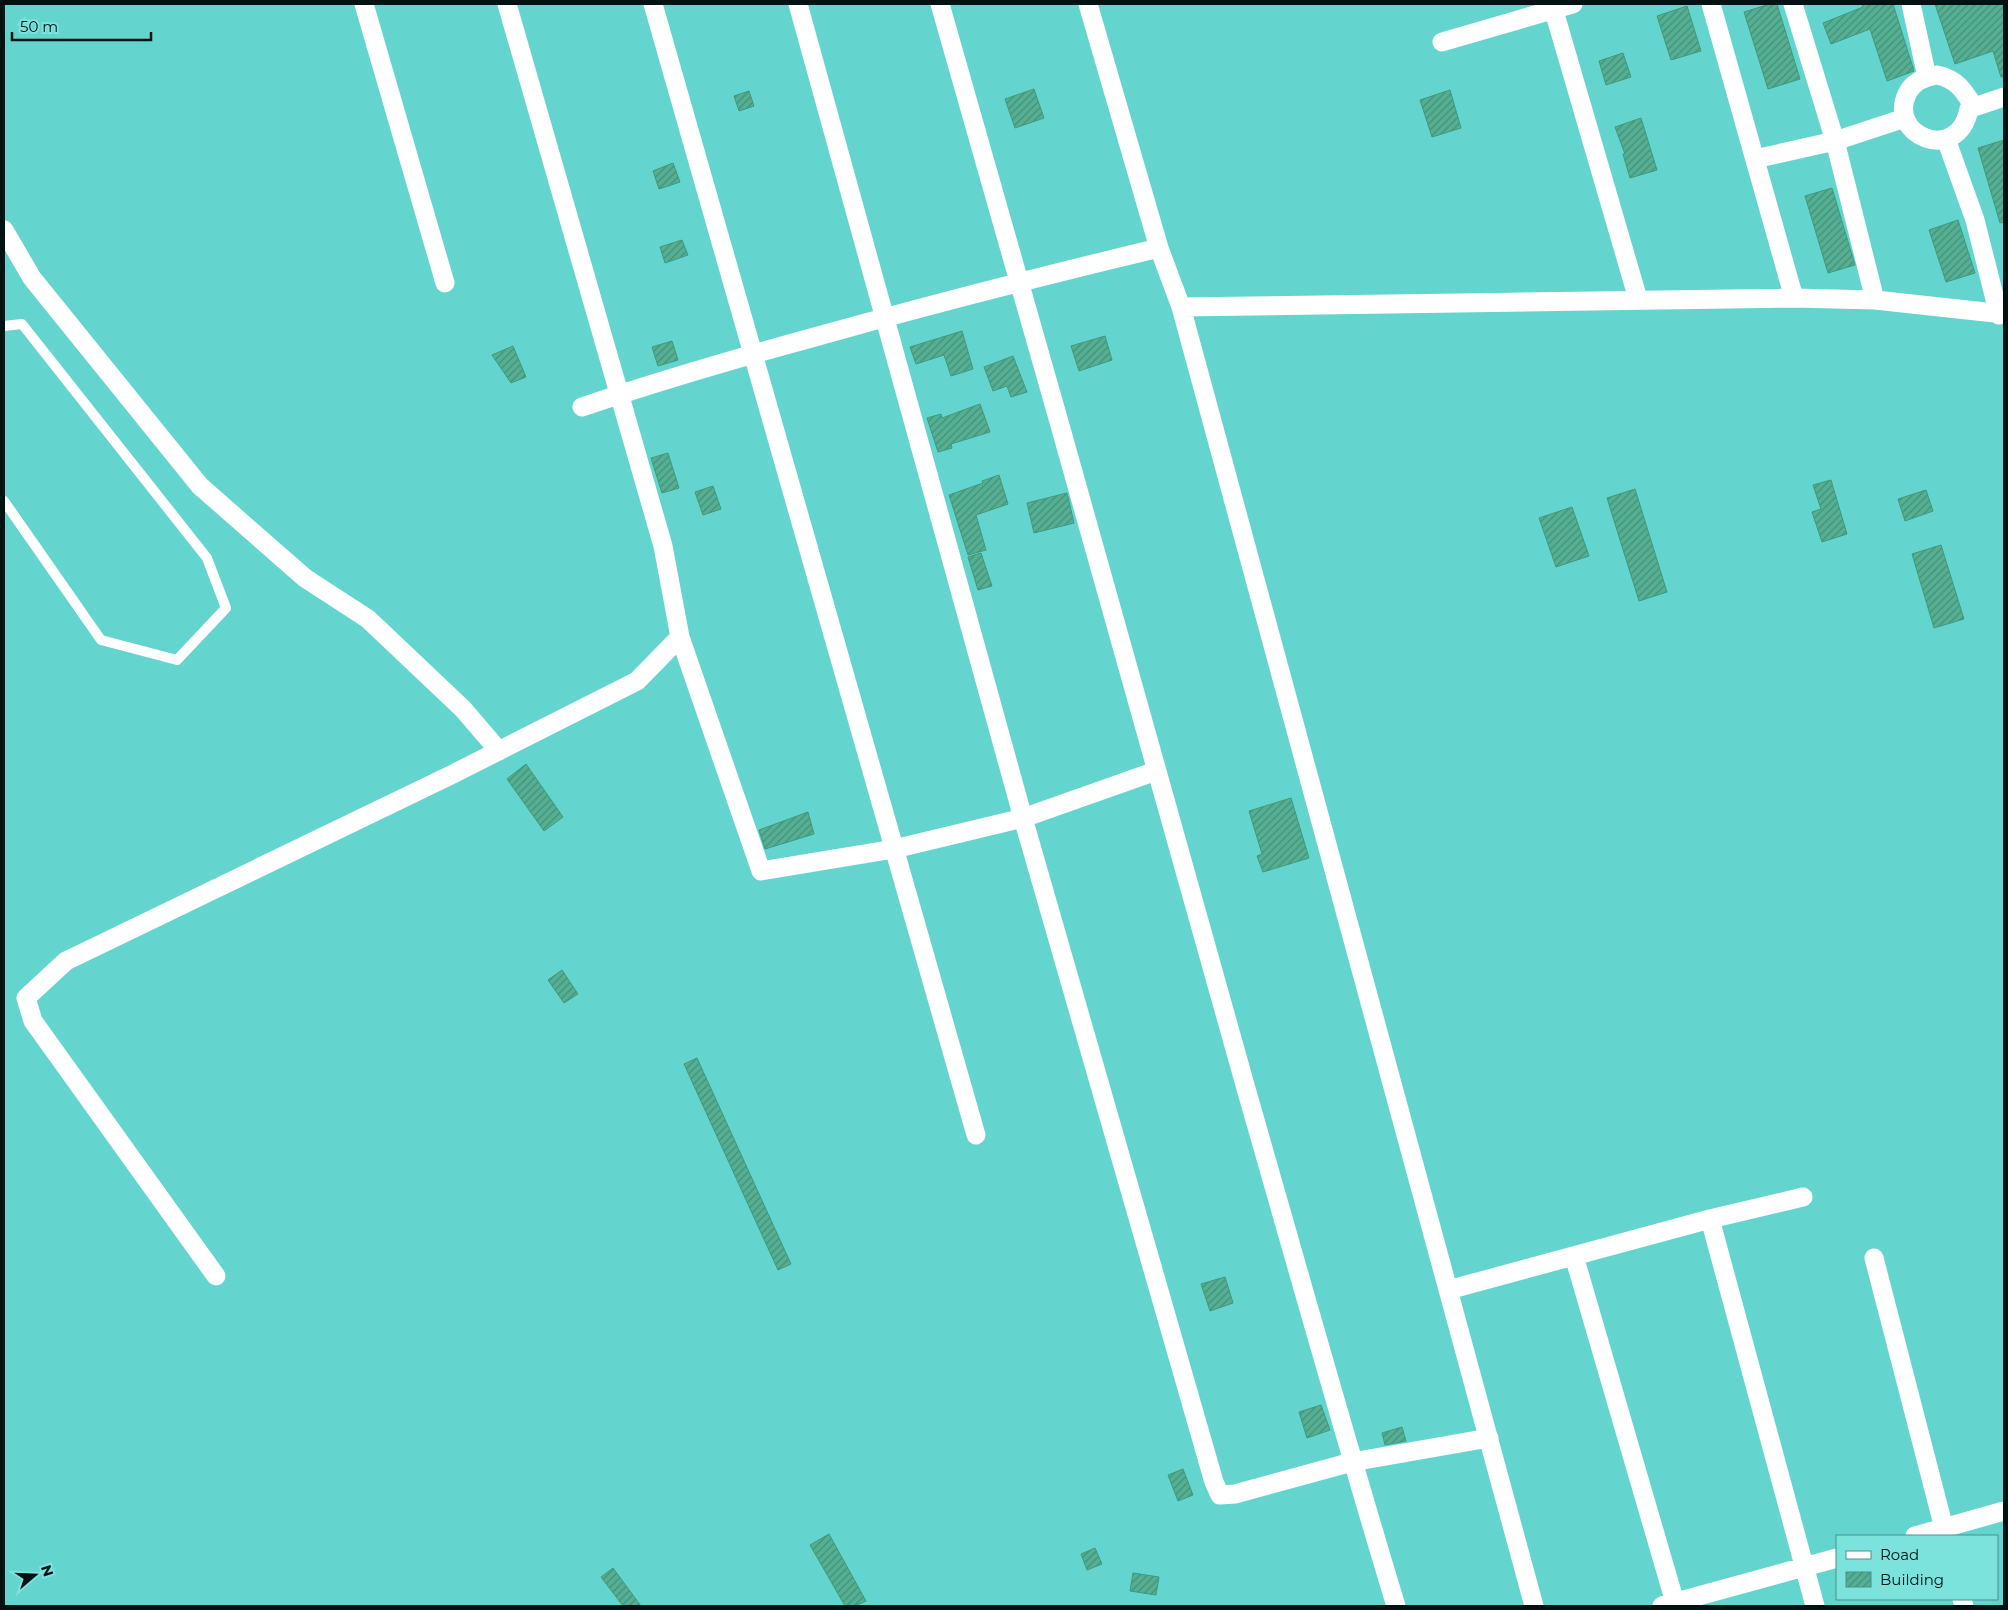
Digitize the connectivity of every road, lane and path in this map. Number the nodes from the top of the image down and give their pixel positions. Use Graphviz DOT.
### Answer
graph roads {
  1 [pos="364,4"];
  2 [pos="508,4"];
  3 [pos="653,4"];
  4 [pos="798,4"];
  5 [pos="940,4"];
  6 [pos="1088,4"];
  7 [pos="1574,4"];
  8 [pos="1711,4"];
  9 [pos="1793,4"];
  10 [pos="1911,4"];
  11 [pos="1553,7"];
  12 [pos="1442,42"];
  13 [pos="1927,77"];
  14 [pos="2004,97"];
  15 [pos="1974,107"];
  16 [pos="1905,118"];
  17 [pos="1946,139"];
  18 [pos="1835,140"];
  19 [pos="1755,160"];
  20 [pos="4,230"];
  21 [pos="1159,248"];
  22 [pos="1020,281"];
  23 [pos="445,283"];
  24 [pos="1794,298"];
  25 [pos="1638,299"];
  26 [pos="1875,300"];
  27 [pos="1181,306"];
  28 [pos="2002,315"];
  29 [pos="884,318"];
  30 [pos="4,326"];
  31 [pos="753,354"];
  32 [pos="621,394"];
  33 [pos="582,407"];
  34 [pos="4,501"];
  35 [pos="680,637"];
  36 [pos="498,751"];
  37 [pos="1156,771"];
  38 [pos="1024,818"];
  39 [pos="894,849"];
  40 [pos="976,1135"];
  41 [pos="1803,1197"];
  42 [pos="1710,1219"];
  43 [pos="1574,1256"];
  44 [pos="1874,1258"];
  45 [pos="216,1276"];
  46 [pos="1448,1290"];
  47 [pos="1489,1438"];
  48 [pos="1352,1462"];
  49 [pos="2004,1511"];
  50 [pos="1945,1532"];
  51 [pos="1922,1535"];
  52 [pos="1836,1558"];
  53 [pos="1805,1567"];
  54 [pos="1671,1605"];
  55 [pos="1396,1606"];
  56 [pos="1534,1606"];
  57 [pos="1815,1606"];
  1 -- 23 [label="street"];
  2 -- 32 [label="street"];
  3 -- 31 [label="street"];
  4 -- 29 [label="street"];
  5 -- 22 [label="street"];
  6 -- 21 [label="street"];
  7 -- 11 [label="street"];
  8 -- 19 [label="street"];
  9 -- 18 [label="street"];
  10 -- 13 [label="street"];
  11 -- 12 [label="street"];
  11 -- 25 [label="street"];
  13 -- 15 [label="street"];
  13 -- 16 [label="street"];
  14 -- 15 [label="street"];
  15 -- 17 [label="street"];
  16 -- 17 [label="street"];
  16 -- 18 [label="street"];
  17 -- 28 [label="street"];
  18 -- 19 [label="street"];
  18 -- 26 [label="street"];
  19 -- 24 [label="street"];
  20 -- 36 [label="street"];
  21 -- 22 [label="street"];
  21 -- 27 [label="street"];
  22 -- 29 [label="street"];
  22 -- 37 [label="street"];
  24 -- 25 [label="street"];
  24 -- 26 [label="street"];
  25 -- 27 [label="street"];
  26 -- 28 [label="street"];
  27 -- 46 [label="street"];
  29 -- 31 [label="street"];
  29 -- 38 [label="street"];
  30 -- 34 [label="lane"];
  31 -- 32 [label="street"];
  31 -- 39 [label="street"];
  32 -- 33 [label="street"];
  32 -- 35 [label="street"];
  35 -- 36 [label="street"];
  35 -- 39 [label="street"];
  36 -- 45 [label="street"];
  37 -- 38 [label="street"];
  37 -- 48 [label="street"];
  38 -- 39 [label="street"];
  38 -- 48 [label="street"];
  39 -- 40 [label="street"];
  41 -- 42 [label="street"];
  42 -- 43 [label="street"];
  42 -- 53 [label="street"];
  43 -- 46 [label="street"];
  43 -- 54 [label="street"];
  44 -- 50 [label="street"];
  46 -- 47 [label="street"];
  47 -- 48 [label="street"];
  47 -- 56 [label="street"];
  48 -- 55 [label="street"];
  49 -- 50 [label="street"];
  50 -- 51 [label="street"];
  52 -- 53 [label="street"];
  53 -- 54 [label="street"];
  53 -- 57 [label="street"];
}
